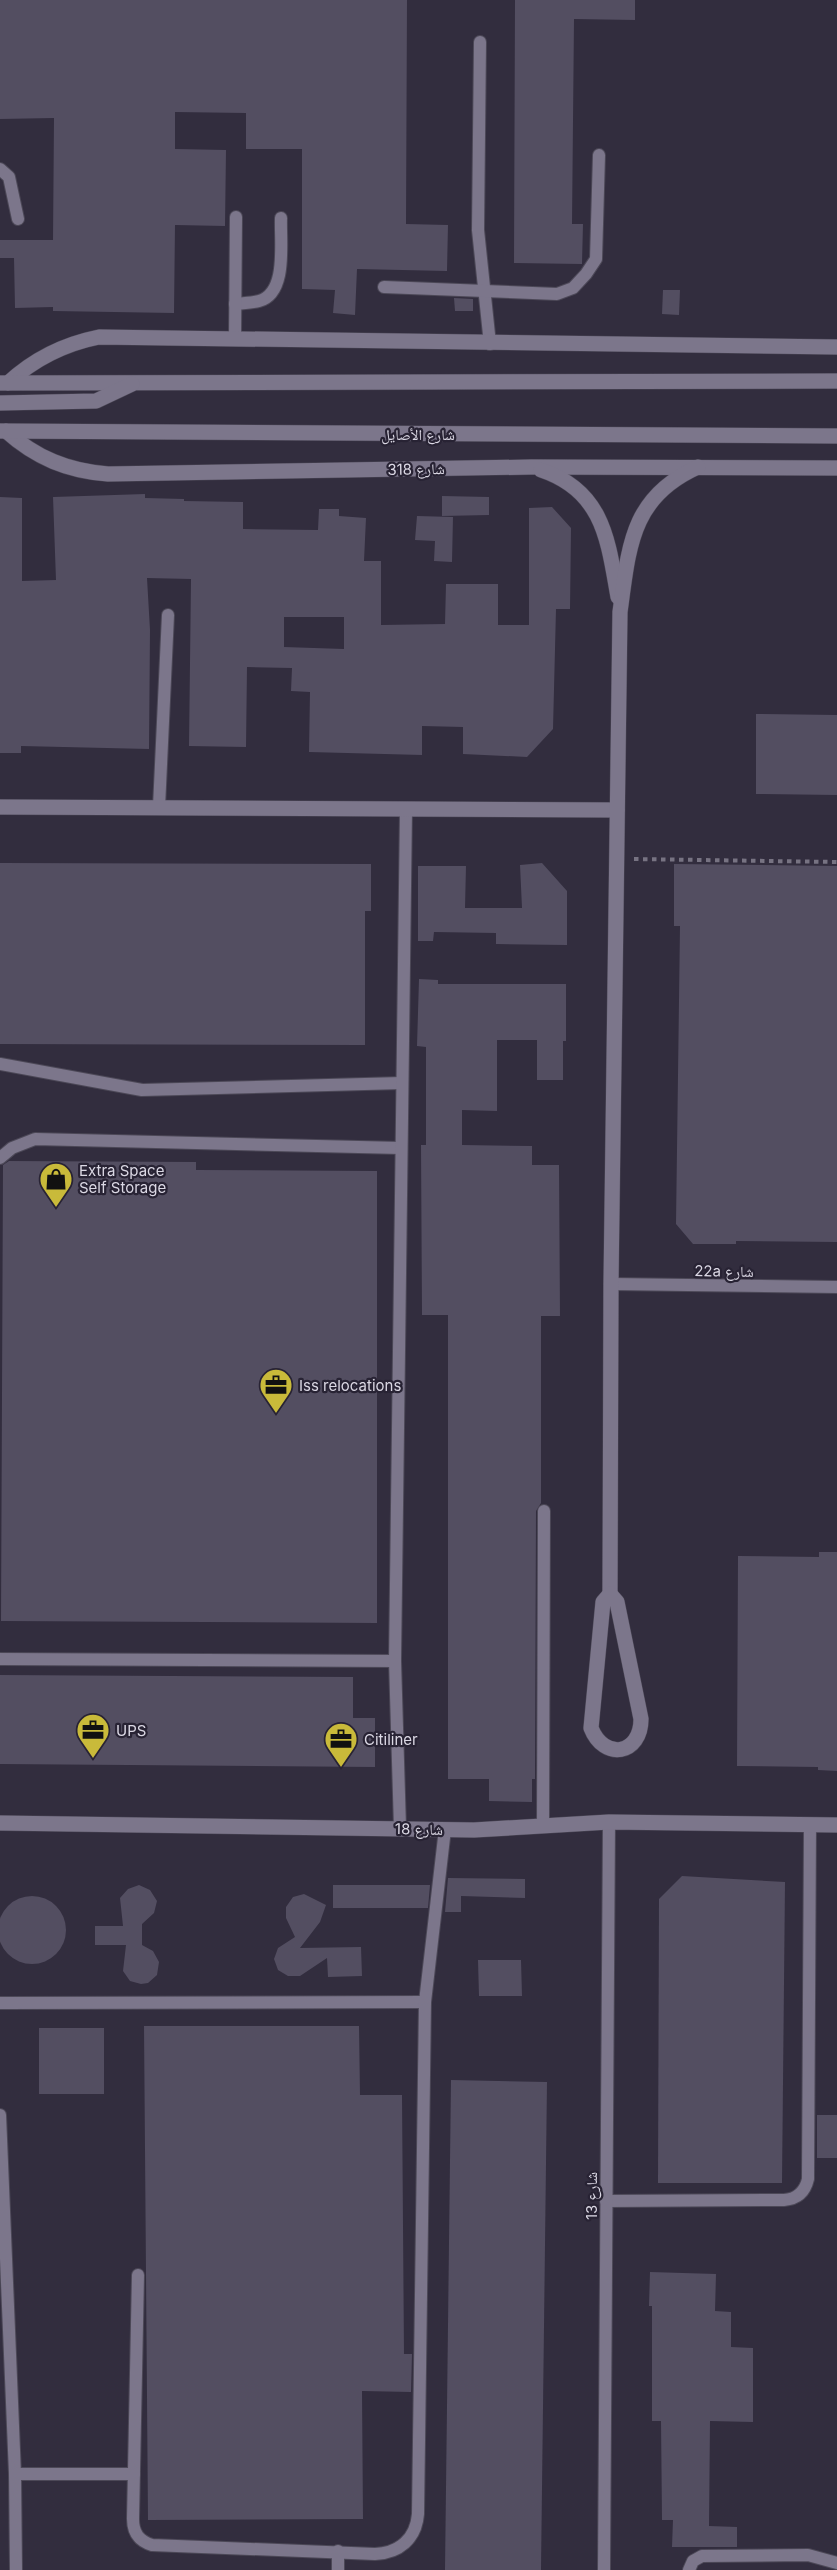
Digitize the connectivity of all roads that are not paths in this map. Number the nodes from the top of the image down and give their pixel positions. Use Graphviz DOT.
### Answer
graph roads {
  1 [pos="480,42"];
  2 [pos="599,155"];
  3 [pos="0,169"];
  4 [pos="236,217"];
  5 [pos="281,218"];
  6 [pos="18,219"];
  7 [pos="384,287"];
  8 [pos="486,291"];
  9 [pos="235,304"];
  10 [pos="235,339"];
  11 [pos="490,344"];
  12 [pos="837,347"];
  13 [pos="837,381"];
  14 [pos="4,383"];
  15 [pos="132,384"];
  16 [pos="0,403"];
  17 [pos="3,431"];
  18 [pos="837,436"];
  19 [pos="531,467"];
  20 [pos="698,467"];
  21 [pos="837,468"];
  22 [pos="620,612"];
  23 [pos="168,615"];
  24 [pos="0,807"];
  25 [pos="159,807"];
  26 [pos="406,809"];
  27 [pos="617,810"];
  28 [pos="0,1064"];
  29 [pos="402,1083"];
  30 [pos="401,1148"];
  31 [pos="0,1158"];
  32 [pos="611,1284"];
  33 [pos="837,1287"];
  34 [pos="544,1511"];
  35 [pos="610,1594"];
  36 [pos="0,1659"];
  37 [pos="395,1661"];
  38 [pos="609,1822"];
  39 [pos="0,1823"];
  40 [pos="810,1824"];
  41 [pos="837,1825"];
  42 [pos="543,1826"];
  43 [pos="400,1828"];
  44 [pos="445,1829"];
  45 [pos="425,2002"];
  46 [pos="0,2003"];
  47 [pos="0,2115"];
  48 [pos="606,2201"];
  49 [pos="138,2276"];
  50 [pos="15,2474"];
  51 [pos="134,2474"];
  52 [pos="338,2551"];
  53 [pos="837,2563"];
  54 [pos="16,2570"];
  55 [pos="338,2570"];
  56 [pos="604,2570"];
  57 [pos="689,2570"];
  1 -- 8 [label="lane"];
  2 -- 8 [label="lane"];
  3 -- 6 [label="lane"];
  4 -- 9 [label="lane"];
  5 -- 9 [label="lane"];
  7 -- 8 [label="lane"];
  8 -- 11 [label="lane"];
  9 -- 10 [label="lane"];
  10 -- 11 [label="street"];
  10 -- 14 [label="street"];
  11 -- 12 [label="street"];
  13 -- 15 [label="street"];
  14 -- 15 [label="street"];
  15 -- 16 [label="street"];
  17 -- 18 [label="street, شارع الأصايل"];
  17 -- 19 [label="street, شارع 318"];
  19 -- 20 [label="street, شارع 318"];
  19 -- 22 [label="street"];
  20 -- 21 [label="street, شارع 318"];
  20 -- 22 [label="street"];
  22 -- 27 [label="street"];
  23 -- 25 [label="lane"];
  24 -- 25 [label="street"];
  25 -- 26 [label="street"];
  26 -- 27 [label="street"];
  26 -- 29 [label="lane"];
  27 -- 32 [label="street"];
  28 -- 29 [label="lane"];
  29 -- 30 [label="lane"];
  30 -- 31 [label="lane"];
  30 -- 37 [label="lane"];
  32 -- 33 [label="lane, 22a شارع"];
  32 -- 35 [label="street"];
  34 -- 42 [label="lane"];
  35 -- 35 [label="street"];
  36 -- 37 [label="lane"];
  37 -- 43 [label="lane"];
  38 -- 40 [label="street, شارع 18"];
  38 -- 42 [label="street, شارع 18"];
  38 -- 48 [label="lane, شارع 13"];
  39 -- 43 [label="street, شارع 18"];
  40 -- 41 [label="street, شارع 18"];
  40 -- 48 [label="lane"];
  42 -- 44 [label="street, شارع 18"];
  43 -- 44 [label="street, شارع 18"];
  44 -- 45 [label="lane"];
  45 -- 46 [label="lane"];
  45 -- 52 [label="lane"];
  47 -- 50 [label="lane"];
  48 -- 56 [label="lane, شارع 13"];
  49 -- 51 [label="lane"];
  50 -- 51 [label="lane"];
  50 -- 54 [label="lane"];
  51 -- 52 [label="lane"];
  52 -- 55 [label="lane"];
  53 -- 57 [label="lane"];
}
